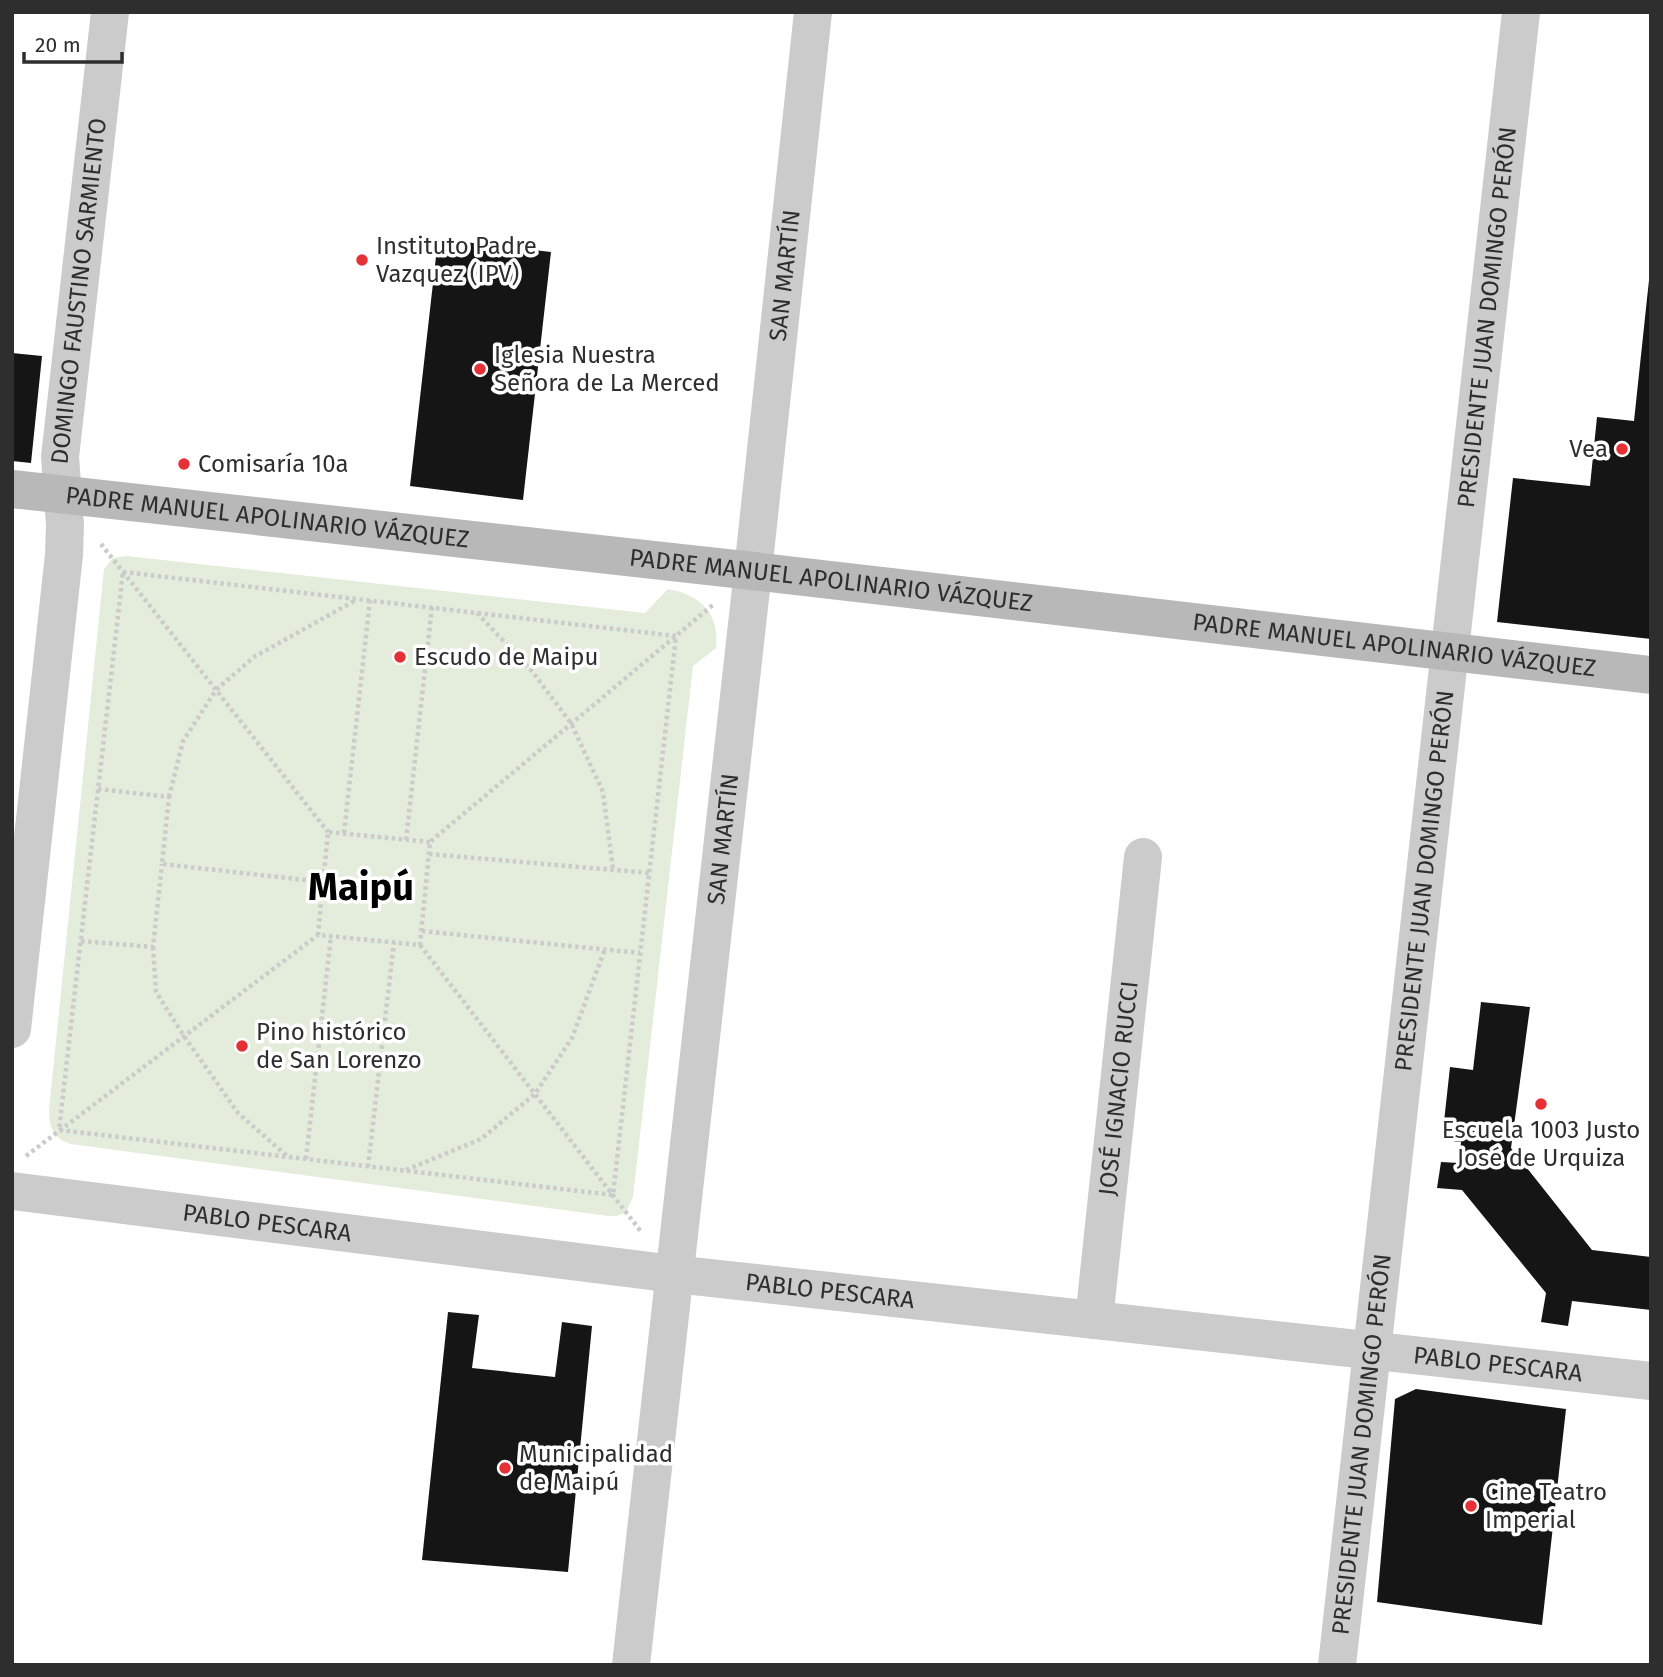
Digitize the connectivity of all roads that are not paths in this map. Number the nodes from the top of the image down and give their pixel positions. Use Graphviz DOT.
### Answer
graph roads {
  1 [pos="110,12"];
  2 [pos="813,12"];
  3 [pos="1521,12"];
  4 [pos="12,489"];
  5 [pos="64,496"];
  6 [pos="753,570"];
  7 [pos="1450,652"];
  8 [pos="1651,675"];
  9 [pos="1143,857"];
  10 [pos="12,1029"];
  11 [pos="18,1175"];
  12 [pos="674,1274"];
  13 [pos="1094,1320"];
  14 [pos="1372,1349"];
  15 [pos="1651,1381"];
  16 [pos="631,1665"];
  17 [pos="1337,1665"];
  1 -- 5 [label="street, DOMINGO FAUSTINO SARMIENTO"];
  2 -- 6 [label="street, SAN MARTÍN"];
  3 -- 7 [label="street, PRESIDENTE JUAN DOMINGO PERÓN"];
  4 -- 5 [label="main road, PADRE MANUEL APOLINARIO VÁZQUEZ"];
  5 -- 6 [label="main road, PADRE MANUEL APOLINARIO VÁZQUEZ"];
  5 -- 10 [label="street, DOMINGO FAUSTINO SARMIENTO"];
  6 -- 7 [label="main road, PADRE MANUEL APOLINARIO VÁZQUEZ"];
  6 -- 12 [label="street, SAN MARTÍN"];
  7 -- 8 [label="main road, PADRE MANUEL APOLINARIO VÁZQUEZ"];
  7 -- 14 [label="street, PRESIDENTE JUAN DOMINGO PERÓN"];
  9 -- 13 [label="street, JOSÉ IGNACIO RUCCI"];
  11 -- 12 [label="street, PABLO PESCARA"];
  12 -- 13 [label="street, PABLO PESCARA"];
  12 -- 16 [label="street, SAN MARTÍN"];
  13 -- 14 [label="street, PABLO PESCARA"];
  14 -- 15 [label="street, PABLO PESCARA"];
  14 -- 17 [label="street, PRESIDENTE JUAN DOMINGO PERÓN"];
}
